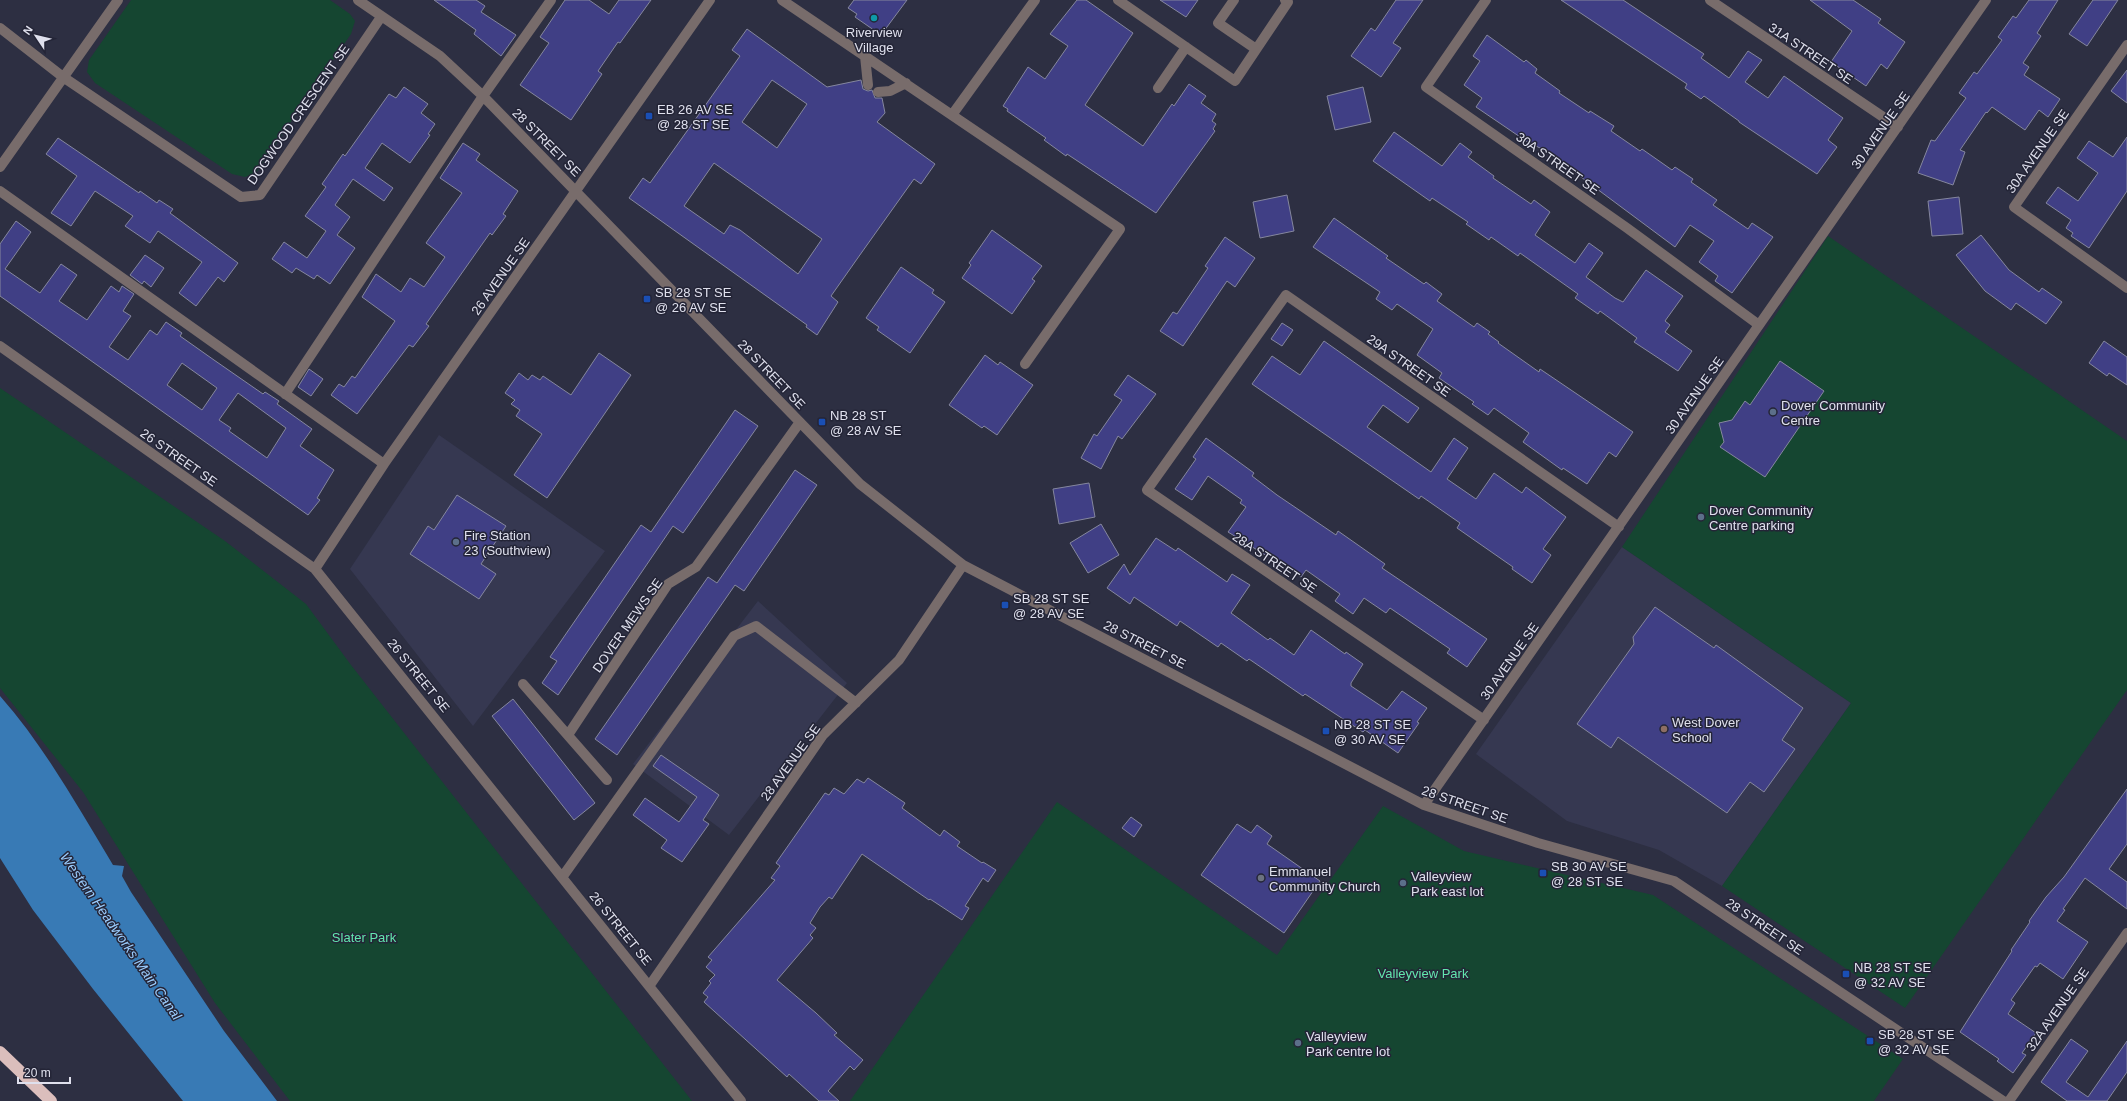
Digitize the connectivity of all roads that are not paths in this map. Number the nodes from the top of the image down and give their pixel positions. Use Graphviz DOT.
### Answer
graph roads {
  1 [pos="118,0"];
  2 [pos="358,0"];
  3 [pos="550,0"];
  4 [pos="710,0"];
  5 [pos="782,0"];
  6 [pos="1034,0"];
  7 [pos="1118,0"];
  8 [pos="1234,0"];
  9 [pos="1285,0"];
  10 [pos="1486,0"];
  11 [pos="1710,0"];
  12 [pos="1986,0"];
  13 [pos="381,16"];
  14 [pos="0,28"];
  15 [pos="2127,45"];
  16 [pos="1186,47"];
  17 [pos="1256,49"];
  18 [pos="865,56"];
  19 [pos="63,77"];
  20 [pos="906,83"];
  21 [pos="868,85"];
  22 [pos="1158,88"];
  23 [pos="878,92"];
  24 [pos="483,96"];
  25 [pos="952,114"];
  26 [pos="1898,127"];
  27 [pos="0,167"];
  28 [pos="576,190"];
  29 [pos="0,191"];
  30 [pos="2127,288"];
  31 [pos="1759,325"];
  32 [pos="0,346"];
  33 [pos="1025,364"];
  34 [pos="285,394"];
  35 [pos="1213,395"];
  36 [pos="800,422"];
  37 [pos="384,464"];
  38 [pos="1619,527"];
  39 [pos="964,565"];
  40 [pos="315,569"];
  41 [pos="523,684"];
  42 [pos="856,702"];
  43 [pos="1484,720"];
  44 [pos="568,735"];
  45 [pos="608,780"];
  46 [pos="1424,805"];
  47 [pos="563,876"];
  48 [pos="2127,933"];
  49 [pos="650,985"];
  50 [pos="0,1052"];
  51 [pos="51,1101"];
  52 [pos="741,1101"];
  53 [pos="2003,1101"];
  54 [pos="2009,1101"];
  1 -- 19 [label="street"];
  2 -- 13 [label="street, 28 STREET SE"];
  3 -- 24 [label="street"];
  4 -- 28 [label="street, 26 AVENUE SE"];
  5 -- 18 [label="street"];
  6 -- 25 [label="street"];
  7 -- 16 [label="street"];
  8 -- 17 [label="street"];
  9 -- 17 [label="street"];
  10 -- 31 [label="street, 30A STREET SE"];
  11 -- 26 [label="street, 31A STREET SE"];
  12 -- 26 [label="street, 30 AVENUE SE"];
  13 -- 19 [label="street, DOGWOOD CRESCENT SE"];
  13 -- 24 [label="street, 28 STREET SE"];
  14 -- 19 [label="street, DOGWOOD CRESCENT SE"];
  15 -- 30 [label="street, 30A AVENUE SE"];
  16 -- 17 [label="street"];
  16 -- 22 [label="street"];
  18 -- 20 [label="street"];
  18 -- 21 [label="street"];
  19 -- 27 [label="street"];
  20 -- 23 [label="street"];
  20 -- 25 [label="street"];
  24 -- 28 [label="street, 28 STREET SE"];
  24 -- 34 [label="street"];
  25 -- 33 [label="street"];
  26 -- 31 [label="street, 30 AVENUE SE"];
  28 -- 36 [label="street, 28 STREET SE"];
  28 -- 37 [label="street, 26 AVENUE SE"];
  29 -- 34 [label="street"];
  31 -- 38 [label="street, 30 AVENUE SE"];
  32 -- 40 [label="street, 26 STREET SE"];
  34 -- 37 [label="street"];
  35 -- 38 [label="street, 29A STREET SE"];
  35 -- 43 [label="street, 28A STREET SE"];
  36 -- 39 [label="street, 28 STREET SE"];
  36 -- 44 [label="street, DOVER MEWS SE"];
  37 -- 40 [label="street, 26 AVENUE SE"];
  38 -- 43 [label="street, 30 AVENUE SE"];
  39 -- 42 [label="street, 28 AVENUE SE"];
  39 -- 46 [label="street, 28 STREET SE"];
  40 -- 47 [label="street, 26 STREET SE"];
  41 -- 44 [label="street"];
  42 -- 47 [label="street"];
  42 -- 49 [label="street, 28 AVENUE SE"];
  43 -- 46 [label="street, 30 AVENUE SE"];
  44 -- 45 [label="street"];
  46 -- 53 [label="street, 28 STREET SE"];
  47 -- 49 [label="street, 26 STREET SE"];
  48 -- 54 [label="street, 32A AVENUE SE"];
  49 -- 52 [label="street, 26 STREET SE"];
  50 -- 51 [label="highway"];
}
